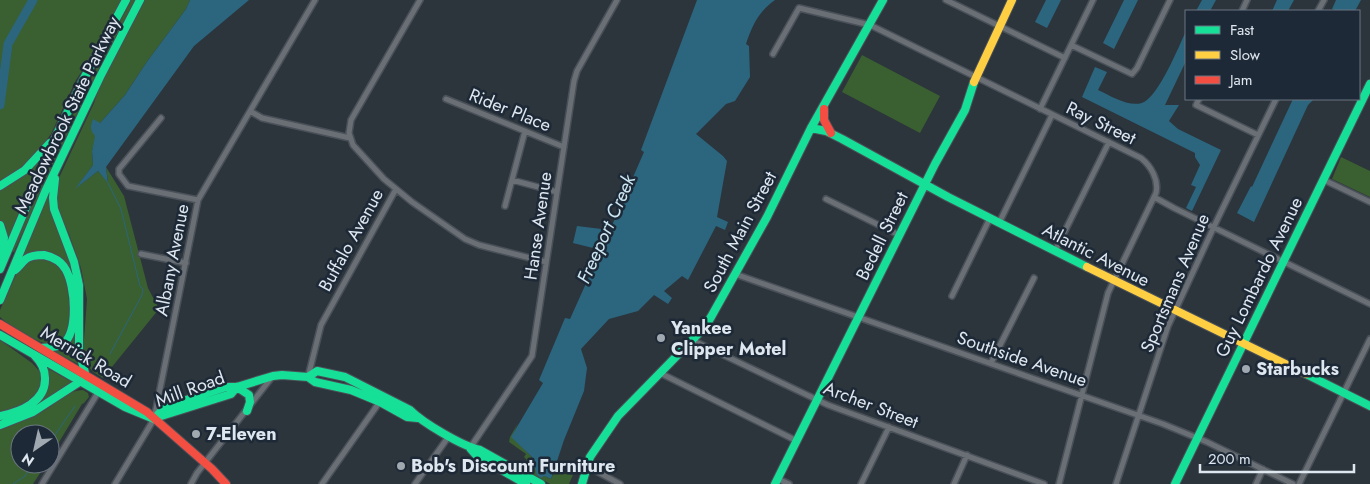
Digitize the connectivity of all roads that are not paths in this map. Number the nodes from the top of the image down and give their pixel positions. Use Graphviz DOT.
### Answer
graph roads {
  1 [pos="126,0"];
  2 [pos="140,0"];
  3 [pos="315,0"];
  4 [pos="420,0"];
  5 [pos="617,0"];
  6 [pos="884,0"];
  7 [pos="946,0"];
  8 [pos="1012,0"];
  9 [pos="1093,0"];
  10 [pos="1170,0"];
  11 [pos="870,24"];
  12 [pos="1000,26"];
  13 [pos="1071,45"];
  14 [pos="773,54"];
  15 [pos="1065,58"];
  16 [pos="976,78"];
  17 [pos="1370,84"];
  18 [pos="446,99"];
  19 [pos="1198,100"];
  20 [pos="1276,100"];
  21 [pos="824,106"];
  22 [pos="1040,109"];
  23 [pos="250,111"];
  24 [pos="1052,114"];
  25 [pos="161,118"];
  26 [pos="811,128"];
  27 [pos="525,131"];
  28 [pos="57,134"];
  29 [pos="833,134"];
  30 [pos="1258,136"];
  31 [pos="350,138"];
  32 [pos="1109,142"];
  33 [pos="564,147"];
  34 [pos="56,170"];
  35 [pos="512,180"];
  36 [pos="1324,180"];
  37 [pos="925,184"];
  38 [pos="0,186"];
  39 [pos="396,189"];
  40 [pos="557,192"];
  41 [pos="1154,197"];
  42 [pos="826,199"];
  43 [pos="198,200"];
  44 [pos="1370,202"];
  45 [pos="505,206"];
  46 [pos="990,218"];
  47 [pos="999,223"];
  48 [pos="0,225"];
  49 [pos="1214,227"];
  50 [pos="899,235"];
  51 [pos="1055,251"];
  52 [pos="141,254"];
  53 [pos="0,260"];
  54 [pos="1284,261"];
  55 [pos="546,262"];
  56 [pos="186,263"];
  57 [pos="0,269"];
  58 [pos="735,274"];
  59 [pos="10,277"];
  60 [pos="1034,278"];
  61 [pos="1113,280"];
  62 [pos="952,296"];
  63 [pos="0,300"];
  64 [pos="1370,304"];
  65 [pos="1175,311"];
  66 [pos="859,316"];
  67 [pos="3,326"];
  68 [pos="1,335"];
  69 [pos="1370,339"];
  70 [pos="692,340"];
  71 [pos="1244,343"];
  72 [pos="41,348"];
  73 [pos="35,356"];
  74 [pos="991,363"];
  75 [pos="660,374"];
  76 [pos="273,376"];
  77 [pos="83,377"];
  78 [pos="308,377"];
  79 [pos="237,387"];
  80 [pos="99,391"];
  81 [pos="1344,393"];
  82 [pos="1082,395"];
  83 [pos="382,399"];
  84 [pos="818,399"];
  85 [pos="1370,406"];
  86 [pos="247,411"];
  87 [pos="1139,415"];
  88 [pos="0,416"];
  89 [pos="154,419"];
  90 [pos="0,424"];
  91 [pos="888,427"];
  92 [pos="449,436"];
  93 [pos="1198,438"];
  94 [pos="797,441"];
  95 [pos="470,448"];
  96 [pos="967,455"];
  97 [pos="206,463"];
  98 [pos="586,466"];
  99 [pos="1263,470"];
  100 [pos="776,481"];
  101 [pos="42,484"];
  102 [pos="115,484"];
  103 [pos="191,484"];
  104 [pos="226,484"];
  105 [pos="322,484"];
  106 [pos="415,484"];
  107 [pos="526,484"];
  108 [pos="540,484"];
  109 [pos="582,484"];
  110 [pos="620,484"];
  111 [pos="789,484"];
  112 [pos="861,484"];
  113 [pos="954,484"];
  114 [pos="1044,484"];
  115 [pos="1059,484"];
  116 [pos="1116,484"];
  117 [pos="1176,484"];
  118 [pos="1256,484"];
  119 [pos="1293,484"];
  120 [pos="1299,484"];
  1 -- 28 [label="main road, Meadowbrook State Parkway"];
  2 -- 34 [label="main road, Meadowbrook State Parkway"];
  3 -- 23 [label="street, Albany Avenue"];
  4 -- 31 [label="street"];
  5 -- 33 [label="street, Hanse Avenue"];
  6 -- 11 [label="main road, South Main Street"];
  7 -- 12 [label="street"];
  8 -- 12 [label="main road, Bedell Street"];
  9 -- 13 [label="street"];
  10 -- 13 [label="street"];
  11 -- 14 [label="street, Ray Street"];
  11 -- 16 [label="street, Ray Street"];
  11 -- 21 [label="main road, South Main Street"];
  12 -- 15 [label="street"];
  12 -- 16 [label="main road, Bedell Street"];
  13 -- 15 [label="street"];
  15 -- 22 [label="street"];
  16 -- 22 [label="street, Ray Street"];
  16 -- 37 [label="main road, Bedell Street"];
  17 -- 36 [label="main road, Guy Lombardo Avenue"];
  18 -- 27 [label="street, Rider Place"];
  19 -- 30 [label="street"];
  20 -- 30 [label="street, Sportsmans Avenue"];
  21 -- 26 [label="main road, South Main Street"];
  21 -- 29 [label="main road"];
  22 -- 24 [label="street, Ray Street"];
  23 -- 31 [label="street"];
  23 -- 43 [label="street, Albany Avenue"];
  24 -- 32 [label="street, Ray Street"];
  24 -- 47 [label="street"];
  25 -- 43 [label="street"];
  26 -- 29 [label="main road, Atlantic Avenue"];
  26 -- 58 [label="main road, South Main Street"];
  27 -- 33 [label="street, Rider Place"];
  27 -- 35 [label="street"];
  28 -- 38 [label="main road"];
  28 -- 57 [label="main road, Meadowbrook State Parkway"];
  29 -- 37 [label="main road, Atlantic Avenue"];
  30 -- 49 [label="street, Sportsmans Avenue"];
  31 -- 39 [label="street, Buffalo Avenue"];
  32 -- 41 [label="street, Ray Street"];
  32 -- 51 [label="street"];
  33 -- 40 [label="street, Hanse Avenue"];
  34 -- 59 [label="main road, Meadowbrook State Parkway"];
  34 -- 77 [label="main road"];
  35 -- 40 [label="street"];
  35 -- 45 [label="street"];
  36 -- 44 [label="street"];
  36 -- 54 [label="main road, Guy Lombardo Avenue"];
  37 -- 46 [label="main road, Atlantic Avenue"];
  37 -- 50 [label="main road, Bedell Street"];
  39 -- 55 [label="street"];
  39 -- 78 [label="street, Buffalo Avenue"];
  40 -- 55 [label="street, Hanse Avenue"];
  41 -- 49 [label="street"];
  41 -- 61 [label="street"];
  42 -- 50 [label="street"];
  43 -- 56 [label="street, Albany Avenue"];
  46 -- 47 [label="main road, Atlantic Avenue"];
  46 -- 62 [label="street"];
  47 -- 51 [label="main road, Atlantic Avenue"];
  48 -- 53 [label="main road"];
  49 -- 54 [label="street"];
  49 -- 65 [label="street, Sportsmans Avenue"];
  50 -- 66 [label="main road, Bedell Street"];
  51 -- 61 [label="main road, Atlantic Avenue"];
  52 -- 56 [label="street"];
  54 -- 64 [label="street"];
  54 -- 71 [label="main road, Guy Lombardo Avenue"];
  55 -- 95 [label="street, Hanse Avenue"];
  56 -- 89 [label="street, Albany Avenue"];
  58 -- 66 [label="street, Southside Avenue"];
  58 -- 70 [label="main road, South Main Street"];
  59 -- 63 [label="main road, Meadowbrook State Parkway"];
  59 -- 72 [label="main road"];
  60 -- 74 [label="street"];
  61 -- 65 [label="main road, Atlantic Avenue"];
  61 -- 82 [label="street"];
  65 -- 71 [label="main road, Atlantic Avenue"];
  65 -- 87 [label="street, Sportsmans Avenue"];
  66 -- 74 [label="street, Southside Avenue"];
  66 -- 84 [label="main road, Bedell Street"];
  67 -- 72 [label="main road, Merrick Road"];
  68 -- 73 [label="main road, Merrick Road"];
  69 -- 81 [label="street"];
  70 -- 75 [label="main road, South Main Street"];
  70 -- 84 [label="street, Archer Street"];
  71 -- 81 [label="main road, Atlantic Avenue"];
  71 -- 93 [label="main road, Guy Lombardo Avenue"];
  72 -- 77 [label="main road, Merrick Road"];
  73 -- 77 [label="main road, Merrick Road"];
  73 -- 88 [label="main road"];
  74 -- 82 [label="street, Southside Avenue"];
  75 -- 94 [label="street"];
  75 -- 98 [label="main road, South Main Street"];
  76 -- 78 [label="main road, Mill Road"];
  76 -- 79 [label="main road, Mill Road"];
  76 -- 86 [label="street"];
  77 -- 80 [label="main road, Merrick Road"];
  77 -- 89 [label="main road, Merrick Road"];
  77 -- 90 [label="main road"];
  78 -- 83 [label="main road, Mill Road"];
  79 -- 86 [label="main road"];
  79 -- 89 [label="main road, Mill Road"];
  80 -- 89 [label="main road, Merrick Road"];
  80 -- 101 [label="street"];
  81 -- 85 [label="main road, Atlantic Avenue"];
  81 -- 120 [label="street"];
  82 -- 87 [label="street, Southside Avenue"];
  82 -- 115 [label="street"];
  83 -- 92 [label="main road, Mill Road"];
  83 -- 105 [label="street"];
  84 -- 91 [label="street, Archer Street"];
  84 -- 94 [label="main road, Bedell Street"];
  86 -- 97 [label="street"];
  87 -- 93 [label="street, Southside Avenue"];
  87 -- 116 [label="street, Sportsmans Avenue"];
  89 -- 97 [label="main road, Merrick Road"];
  89 -- 102 [label="street, Albany Avenue"];
  91 -- 96 [label="street, Archer Street"];
  91 -- 112 [label="street"];
  92 -- 95 [label="main road, Mill Road"];
  92 -- 106 [label="street"];
  93 -- 99 [label="street, Southside Avenue"];
  93 -- 117 [label="main road, Guy Lombardo Avenue"];
  94 -- 100 [label="main road, Bedell Street"];
  95 -- 107 [label="main road, Mill Road"];
  95 -- 108 [label="main road, Mill Road"];
  96 -- 113 [label="street"];
  96 -- 114 [label="street, Archer Street"];
  97 -- 103 [label="street"];
  97 -- 104 [label="main road, Merrick Road"];
  98 -- 109 [label="main road, South Main Street"];
  98 -- 110 [label="street"];
  99 -- 118 [label="street"];
  99 -- 119 [label="street, Southside Avenue"];
  100 -- 111 [label="street"];
}
